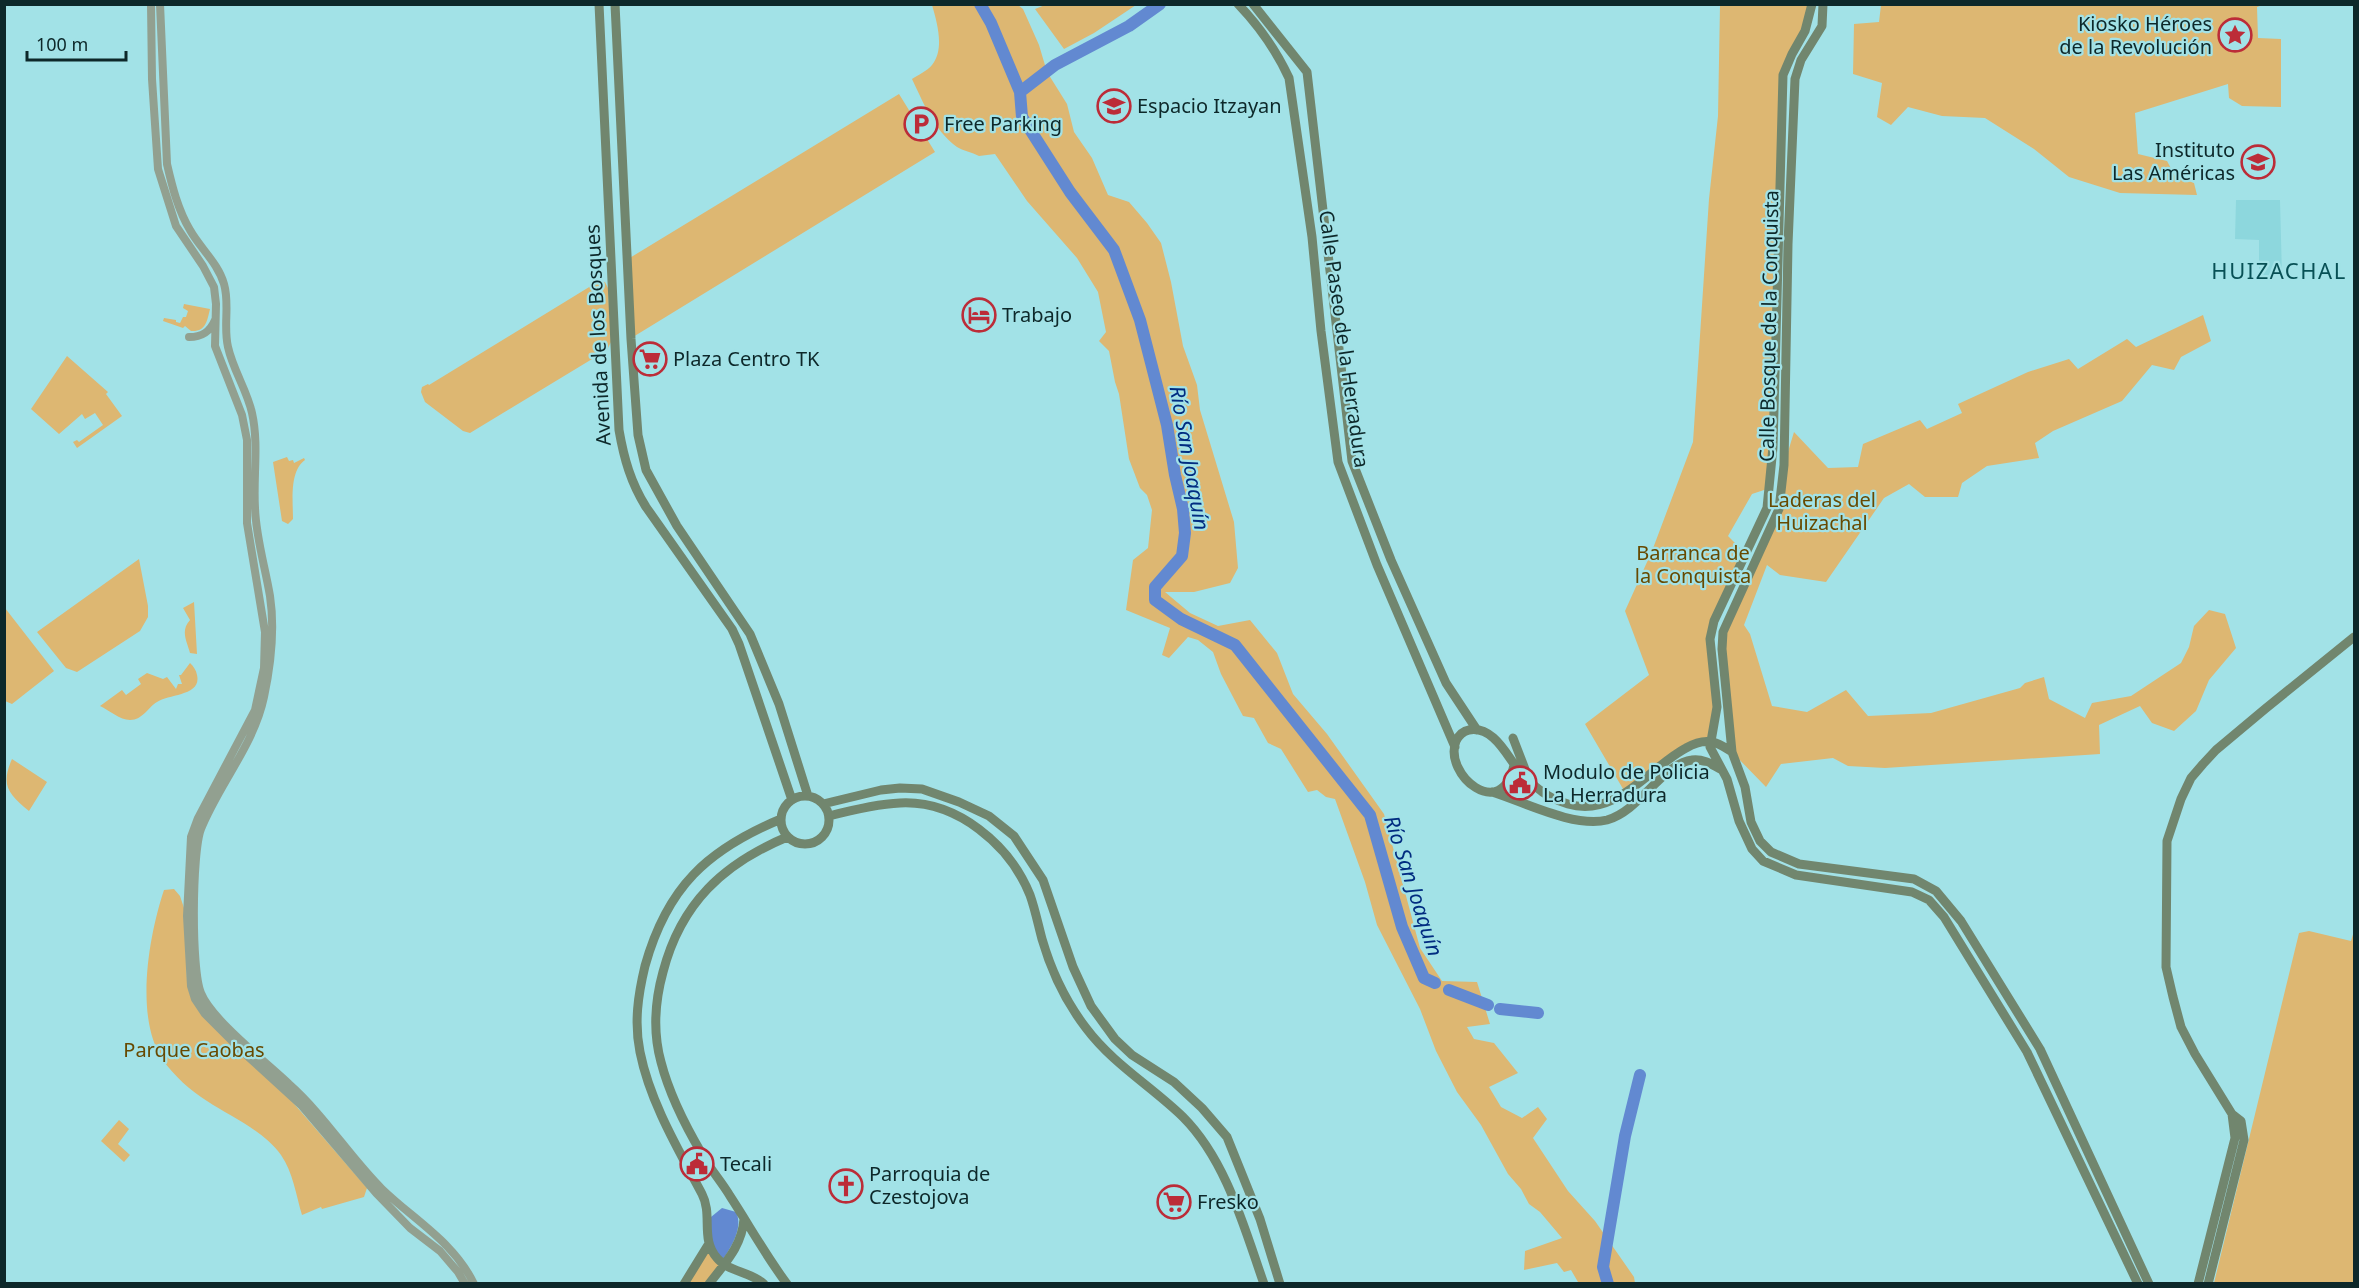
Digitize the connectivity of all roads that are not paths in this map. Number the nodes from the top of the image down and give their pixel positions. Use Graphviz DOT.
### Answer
graph roads {
  1 [pos="151,4"];
  2 [pos="160,4"];
  3 [pos="599,4"];
  4 [pos="615,4"];
  5 [pos="1238,4"];
  6 [pos="1253,4"];
  7 [pos="1812,4"];
  8 [pos="1823,4"];
  9 [pos="1292,93"];
  10 [pos="1311,98"];
  11 [pos="626,230"];
  12 [pos="609,231"];
  13 [pos="216,314"];
  14 [pos="189,337"];
  15 [pos="1377,565"];
  16 [pos="1408,600"];
  17 [pos="2355,638"];
  18 [pos="1716,725"];
  19 [pos="1731,727"];
  20 [pos="1477,730"];
  21 [pos="1514,738"];
  22 [pos="1711,741"];
  23 [pos="1455,747"];
  24 [pos="1732,752"];
  25 [pos="1514,765"];
  26 [pos="1722,770"];
  27 [pos="1530,782"];
  28 [pos="1540,790"];
  29 [pos="1492,792"];
  30 [pos="808,796"];
  31 [pos="792,800"];
  32 [pos="823,804"];
  33 [pos="1532,806"];
  34 [pos="829,816"];
  35 [pos="781,819"];
  36 [pos="787,837"];
  37 [pos="1998,981"];
  38 [pos="1081,987"];
  39 [pos="1988,987"];
  40 [pos="1065,994"];
  41 [pos="1091,1006"];
  42 [pos="1080,1019"];
  43 [pos="265,1066"];
  44 [pos="2232,1114"];
  45 [pos="744,1218"];
  46 [pos="708,1245"];
  47 [pos="724,1265"];
  48 [pos="465,1284"];
  49 [pos="474,1284"];
  50 [pos="684,1284"];
  51 [pos="709,1284"];
  52 [pos="764,1284"];
  53 [pos="788,1284"];
  54 [pos="1264,1284"];
  55 [pos="1280,1284"];
  56 [pos="2138,1284"];
  57 [pos="2149,1284"];
  58 [pos="2198,1284"];
  59 [pos="2208,1284"];
  1 -- 13 [label="street"];
  2 -- 43 [label="street"];
  3 -- 12 [label="main road, Avenida de los Bosques"];
  4 -- 11 [label="main road, Avenida de los Bosques"];
  5 -- 9 [label="main road, Calle Paseo de la Herradura"];
  6 -- 10 [label="main road, Calle Paseo de la Herradura"];
  7 -- 18 [label="main road, Calle Bosque de la Conquista"];
  8 -- 19 [label="main road, Calle Bosque de la Conquista"];
  9 -- 10 [label="main road"];
  9 -- 15 [label="main road, Calle Paseo de la Herradura"];
  10 -- 16 [label="main road, Calle Paseo de la Herradura"];
  11 -- 12 [label="main road"];
  11 -- 30 [label="main road, Avenida de los Bosques"];
  12 -- 31 [label="main road, Avenida de los Bosques"];
  13 -- 14 [label="street"];
  13 -- 43 [label="street"];
  15 -- 16 [label="main road"];
  15 -- 23 [label="main road, Calle Paseo de la Herradura"];
  16 -- 20 [label="main road, Calle Paseo de la Herradura"];
  17 -- 44 [label="main road"];
  18 -- 19 [label="main road"];
  18 -- 22 [label="main road, Calle Bosque de la Conquista"];
  19 -- 24 [label="main road, Calle Bosque de la Conquista"];
  20 -- 23 [label="main road"];
  20 -- 25 [label="main road"];
  21 -- 27 [label="main road"];
  22 -- 24 [label="main road"];
  22 -- 26 [label="main road"];
  22 -- 28 [label="main road"];
  23 -- 29 [label="main road"];
  24 -- 37 [label="main road, Calle Bosque de la Conquista"];
  25 -- 27 [label="main road"];
  25 -- 29 [label="main road"];
  26 -- 33 [label="main road"];
  26 -- 39 [label="main road"];
  27 -- 28 [label="main road"];
  28 -- 33 [label="main road"];
  29 -- 33 [label="main road"];
  30 -- 31 [label="main road"];
  30 -- 32 [label="main road"];
  31 -- 35 [label="main road"];
  32 -- 34 [label="main road"];
  32 -- 38 [label="main road"];
  34 -- 36 [label="main road"];
  34 -- 40 [label="main road"];
  35 -- 36 [label="main road"];
  35 -- 46 [label="main road"];
  36 -- 45 [label="main road"];
  37 -- 39 [label="main road"];
  37 -- 57 [label="main road, Calle Bosque de la Conquista"];
  38 -- 40 [label="main road"];
  38 -- 41 [label="main road"];
  39 -- 56 [label="main road"];
  40 -- 42 [label="main road"];
  41 -- 42 [label="main road"];
  41 -- 55 [label="main road"];
  42 -- 54 [label="main road"];
  43 -- 48 [label="street"];
  43 -- 49 [label="street"];
  44 -- 58 [label="main road"];
  44 -- 59 [label="main road"];
  45 -- 47 [label="main road"];
  45 -- 53 [label="main road"];
  46 -- 47 [label="main road"];
  46 -- 50 [label="main road"];
  47 -- 51 [label="main road"];
  47 -- 52 [label="main road"];
}
